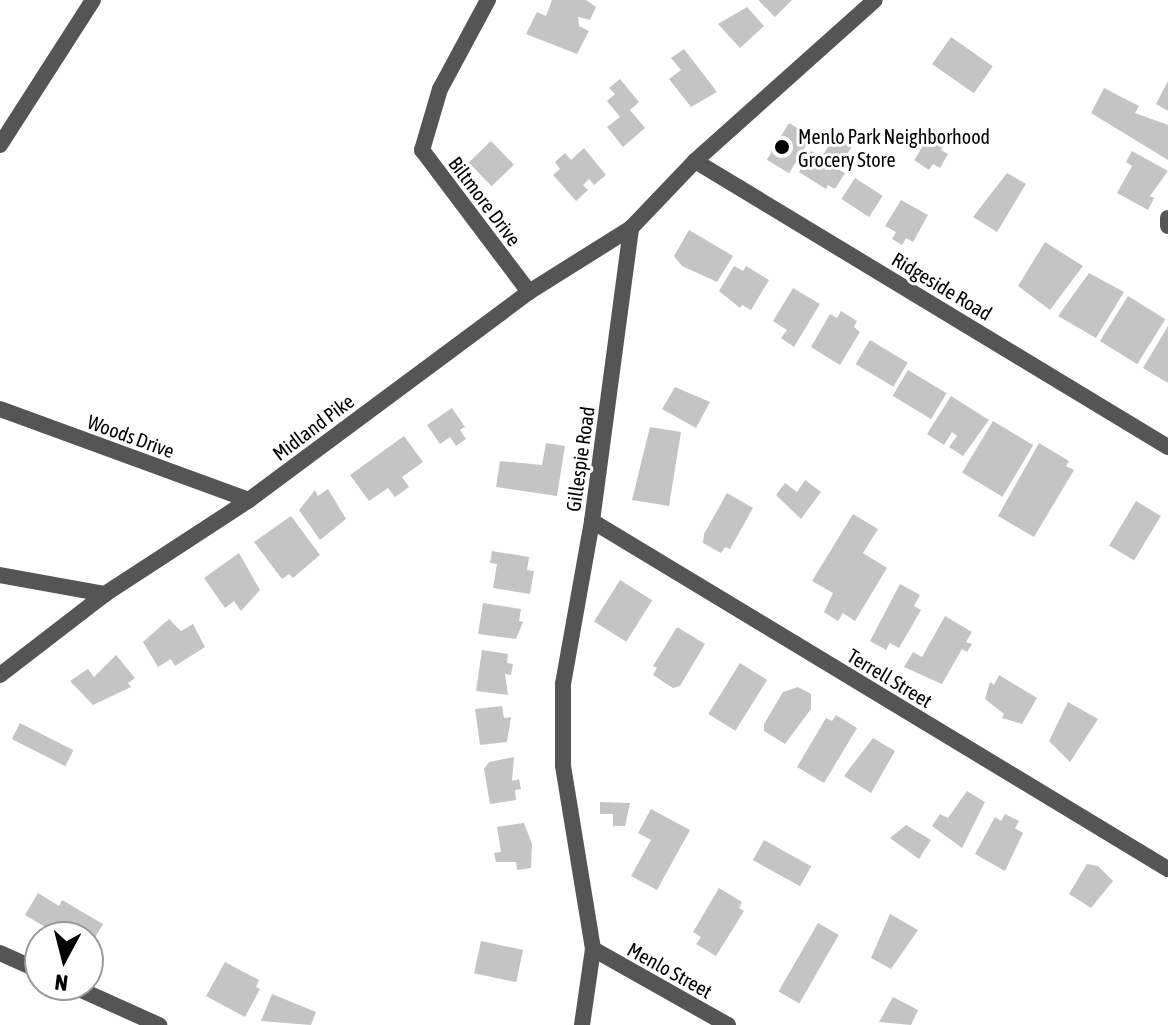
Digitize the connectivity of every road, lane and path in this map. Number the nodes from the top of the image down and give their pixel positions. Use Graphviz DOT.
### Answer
graph roads {
  1 [pos="93,0"];
  2 [pos="488,0"];
  3 [pos="875,0"];
  4 [pos="0,145"];
  5 [pos="695,161"];
  6 [pos="1168,218"];
  7 [pos="1168,226"];
  8 [pos="631,228"];
  9 [pos="529,292"];
  10 [pos="0,409"];
  11 [pos="1168,447"];
  12 [pos="249,500"];
  13 [pos="592,521"];
  14 [pos="0,575"];
  15 [pos="105,594"];
  16 [pos="0,675"];
  17 [pos="1168,869"];
  18 [pos="593,949"];
  19 [pos="0,953"];
  20 [pos="24,964"];
  21 [pos="104,1000"];
  22 [pos="159,1025"];
  23 [pos="582,1025"];
  24 [pos="728,1025"];
  1 -- 4 [label="street"];
  2 -- 9 [label="street, Biltmore Drive"];
  3 -- 5 [label="street"];
  5 -- 8 [label="street"];
  5 -- 11 [label="street, Ridgeside Road"];
  6 -- 7 [label="street"];
  8 -- 9 [label="street, Midland Pike"];
  8 -- 13 [label="street, Gillespie Road"];
  9 -- 12 [label="street, Midland Pike"];
  10 -- 12 [label="street, Woods Drive"];
  12 -- 15 [label="street, Midland Pike"];
  13 -- 17 [label="street, Terrell Street"];
  13 -- 18 [label="street, Gillespie Road"];
  14 -- 15 [label="street"];
  15 -- 16 [label="street, Midland Pike"];
  18 -- 23 [label="street, Gillespie Road"];
  18 -- 24 [label="street, Menlo Street"];
  19 -- 20 [label="street"];
  21 -- 22 [label="street"];
}
